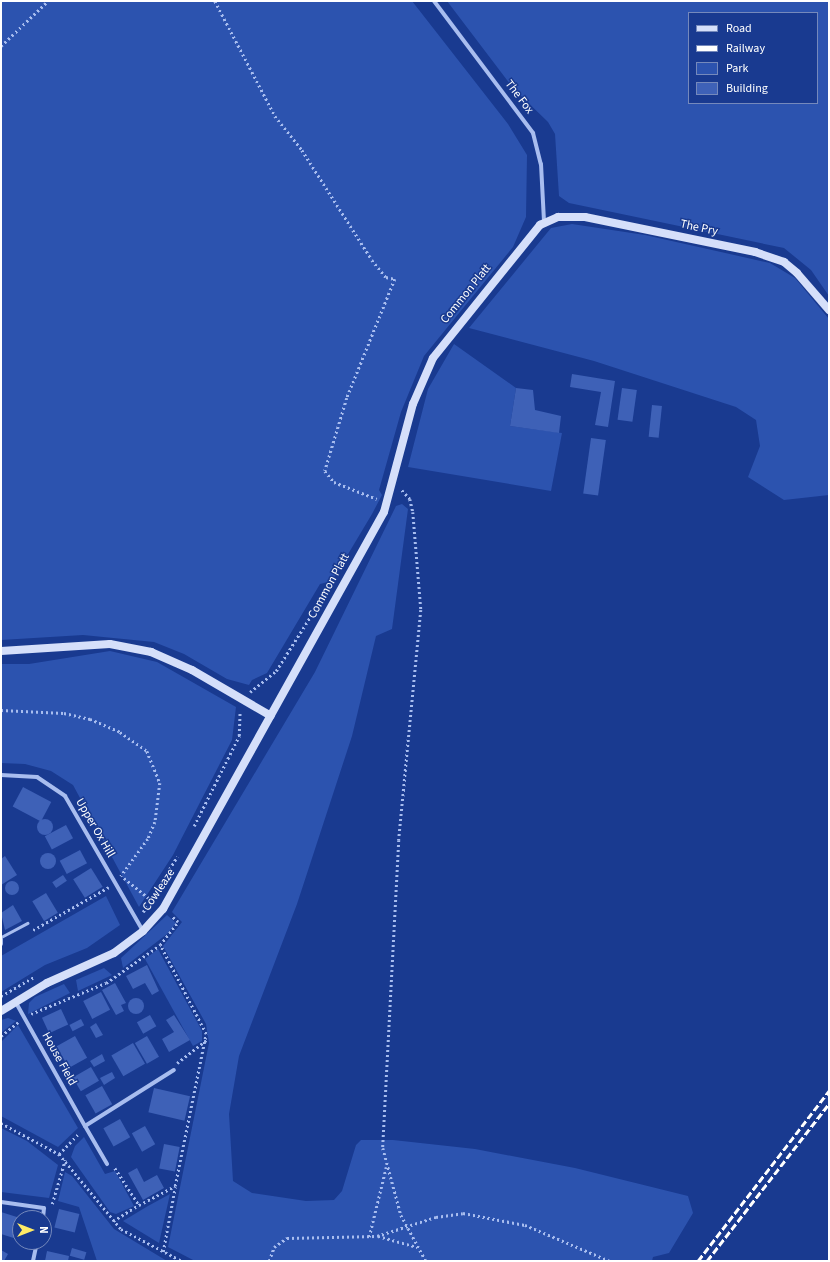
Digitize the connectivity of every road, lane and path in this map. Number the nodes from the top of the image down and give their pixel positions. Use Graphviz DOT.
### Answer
graph roads {
  1 [pos="48,1"];
  2 [pos="215,1"];
  3 [pos="434,1"];
  4 [pos="1,46"];
  5 [pos="544,222"];
  6 [pos="829,310"];
  7 [pos="394,483"];
  8 [pos="388,503"];
  9 [pos="344,584"];
  10 [pos="1,651"];
  11 [pos="246,701"];
  12 [pos="1,710"];
  13 [pos="271,716"];
  14 [pos="1,775"];
  15 [pos="193,829"];
  16 [pos="179,854"];
  17 [pos="115,884"];
  18 [pos="136,919"];
  19 [pos="27,923"];
  20 [pos="143,931"];
  21 [pos="26,933"];
  22 [pos="2,941"];
  23 [pos="160,945"];
  24 [pos="41,973"];
  25 [pos="182,984"];
  26 [pos="1,996"];
  27 [pos="15,1001"];
  28 [pos="1,1011"];
  29 [pos="25,1018"];
  30 [pos="1,1036"];
  31 [pos="206,1040"];
  32 [pos="174,1070"];
  33 [pos="1,1122"];
  34 [pos="85,1126"];
  35 [pos="59,1154"];
  36 [pos="65,1160"];
  37 [pos="107,1164"];
  38 [pos="386,1166"];
  39 [pos="175,1186"];
  40 [pos="56,1194"];
  41 [pos="1,1202"];
  42 [pos="139,1205"];
  43 [pos="44,1210"];
  44 [pos="113,1221"];
  45 [pos="408,1228"];
  46 [pos="377,1236"];
  47 [pos="369,1237"];
  48 [pos="418,1247"];
  49 [pos="35,1250"];
  50 [pos="163,1252"];
  51 [pos="33,1261"];
  52 [pos="182,1261"];
  53 [pos="269,1261"];
  54 [pos="426,1261"];
  55 [pos="610,1261"];
  1 -- 4 [label="path"];
  2 -- 8 [label="path"];
  3 -- 5 [label="street, The Fox"];
  5 -- 6 [label="main road, The Pry"];
  5 -- 7 [label="main road, Common Platt"];
  7 -- 8 [label="main road, Common Platt"];
  7 -- 38 [label="path"];
  8 -- 9 [label="main road, Common Platt"];
  9 -- 11 [label="path"];
  9 -- 13 [label="main road, Common Platt"];
  10 -- 11 [label="main road"];
  11 -- 13 [label="main road"];
  11 -- 15 [label="path"];
  12 -- 17 [label="path"];
  13 -- 20 [label="main road, Cowleaze"];
  14 -- 17 [label="street, Upper Ox Hill"];
  16 -- 18 [label="path"];
  17 -- 18 [label="street, Upper Ox Hill"];
  17 -- 21 [label="path"];
  18 -- 20 [label="street, Upper Ox Hill"];
  19 -- 22 [label="lane"];
  20 -- 27 [label="main road, Cowleaze"];
  23 -- 29 [label="path"];
  24 -- 26 [label="path"];
  25 -- 31 [label="path"];
  27 -- 28 [label="main road, Cowleaze"];
  27 -- 29 [label="street, House Field"];
  29 -- 30 [label="path"];
  29 -- 34 [label="street, House Field"];
  31 -- 32 [label="path"];
  31 -- 39 [label="path"];
  32 -- 34 [label="street"];
  33 -- 35 [label="path"];
  34 -- 35 [label="path"];
  34 -- 37 [label="street, House Field"];
  35 -- 36 [label="path"];
  36 -- 40 [label="path"];
  36 -- 44 [label="path"];
  37 -- 42 [label="path"];
  38 -- 45 [label="path"];
  38 -- 47 [label="path"];
  39 -- 42 [label="path"];
  39 -- 50 [label="path"];
  41 -- 43 [label="street"];
  42 -- 44 [label="path"];
  44 -- 50 [label="path"];
  45 -- 46 [label="path"];
  45 -- 48 [label="path"];
  45 -- 55 [label="path"];
  46 -- 47 [label="path"];
  46 -- 48 [label="path"];
  47 -- 53 [label="path"];
  48 -- 54 [label="path"];
  49 -- 51 [label="street"];
  50 -- 52 [label="path"];
}
